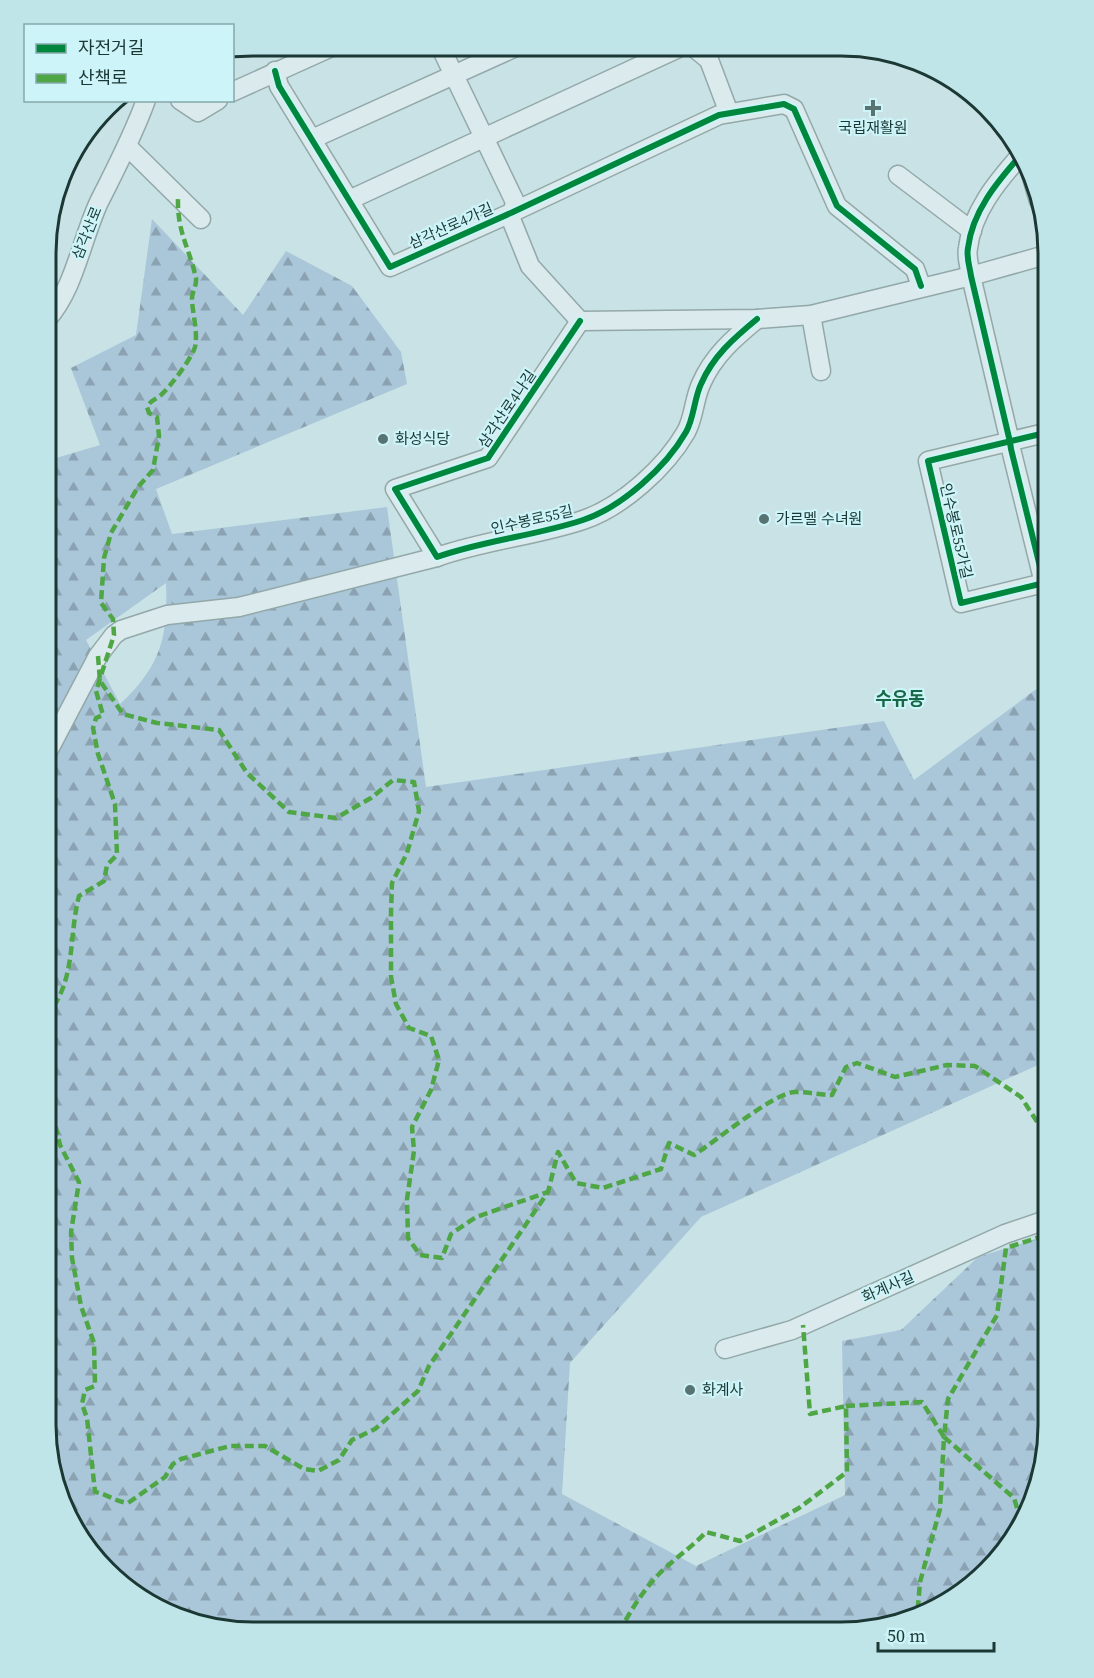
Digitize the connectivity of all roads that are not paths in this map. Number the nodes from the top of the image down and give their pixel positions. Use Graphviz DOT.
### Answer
graph roads {
  1 [pos="307,56"];
  2 [pos="445,56"];
  3 [pos="496,56"];
  4 [pos="662,56"];
  5 [pos="705,56"];
  6 [pos="275,71"];
  7 [pos="454,75"];
  8 [pos="234,91"];
  9 [pos="145,102"];
  10 [pos="183,102"];
  11 [pos="215,102"];
  12 [pos="729,113"];
  13 [pos="484,136"];
  14 [pos="312,139"];
  15 [pos="128,147"];
  16 [pos="1016,161"];
  17 [pos="898,175"];
  18 [pos="349,200"];
  19 [pos="513,212"];
  20 [pos="201,219"];
  21 [pos="972,231"];
  22 [pos="1038,257"];
  23 [pos="971,276"];
  24 [pos="921,286"];
  25 [pos="56,310"];
  26 [pos="811,315"];
  27 [pos="757,319"];
  28 [pos="580,321"];
  29 [pos="821,371"];
  30 [pos="1038,435"];
  31 [pos="1010,442"];
  32 [pos="437,557"];
  33 [pos="1038,558"];
  34 [pos="1038,584"];
  35 [pos="56,736"];
  36 [pos="1038,1223"];
  37 [pos="725,1349"];
  1 -- 6 [label="street"];
  2 -- 7 [label="street"];
  3 -- 7 [label="street"];
  4 -- 13 [label="street"];
  5 -- 12 [label="street"];
  6 -- 8 [label="street"];
  6 -- 14 [label="street, 삼각산로4가길"];
  7 -- 13 [label="street"];
  7 -- 14 [label="street"];
  9 -- 15 [label="street, 삼각산로"];
  10 -- 11 [label="street"];
  12 -- 19 [label="street, 삼각산로4가길"];
  12 -- 24 [label="street, 삼각산로4가길"];
  13 -- 18 [label="street"];
  13 -- 19 [label="street"];
  14 -- 18 [label="street, 삼각산로4가길"];
  15 -- 20 [label="street"];
  15 -- 25 [label="street, 삼각산로"];
  16 -- 21 [label="street, 인수봉로55가길"];
  17 -- 21 [label="street"];
  18 -- 19 [label="street, 삼각산로4가길"];
  19 -- 28 [label="street"];
  21 -- 23 [label="street, 인수봉로55가길"];
  22 -- 23 [label="street"];
  23 -- 24 [label="street"];
  23 -- 31 [label="street, 인수봉로55가길"];
  24 -- 26 [label="street"];
  26 -- 27 [label="street"];
  26 -- 29 [label="street"];
  27 -- 28 [label="street"];
  27 -- 32 [label="street, 인수봉로55길"];
  28 -- 32 [label="street, 삼각산로4나길"];
  30 -- 31 [label="street, 인수봉로55가길"];
  31 -- 33 [label="street, 인수봉로55가길"];
  31 -- 34 [label="street, 인수봉로55가길"];
  32 -- 35 [label="street, 인수봉로55길"];
  36 -- 37 [label="street, 화계사길"];
}
